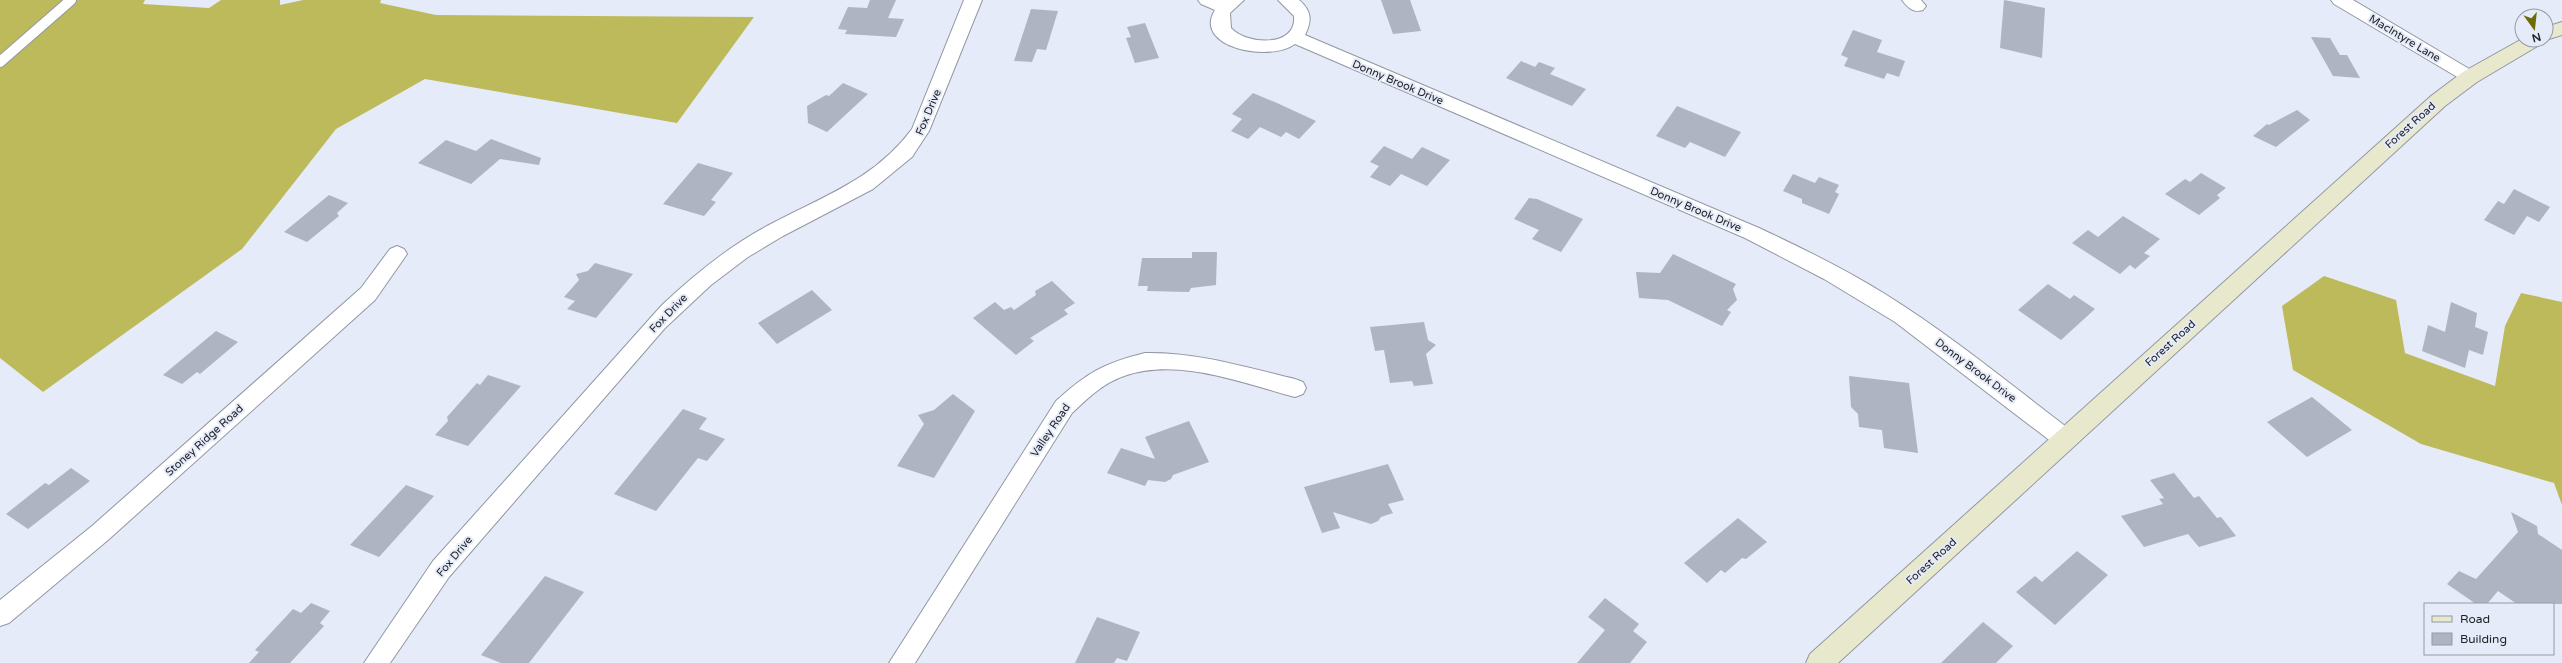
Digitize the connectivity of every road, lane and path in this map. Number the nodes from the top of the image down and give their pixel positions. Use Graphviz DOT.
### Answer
graph roads {
  1 [pos="71,0"];
  2 [pos="973,0"];
  3 [pos="1207,0"];
  4 [pos="1287,0"];
  5 [pos="2340,0"];
  6 [pos="1230,4"];
  7 [pos="1294,37"];
  8 [pos="2520,48"];
  9 [pos="0,62"];
  10 [pos="2470,77"];
  11 [pos="396,254"];
  12 [pos="1295,388"];
  13 [pos="2065,439"];
  14 [pos="0,614"];
  15 [pos="376,663"];
  16 [pos="901,663"];
  17 [pos="1819,663"];
  1 -- 9 [label="lane"];
  2 -- 15 [label="street, Fox Drive"];
  3 -- 6 [label="street"];
  4 -- 7 [label="street"];
  5 -- 10 [label="street, MacIntyre Lane"];
  6 -- 7 [label="street"];
  7 -- 13 [label="street, Donny Brook Drive"];
  8 -- 10 [label="main road, Forest Road"];
  10 -- 13 [label="main road, Forest Road"];
  11 -- 14 [label="street, Stoney Ridge Road"];
  12 -- 16 [label="street, Valley Road"];
  13 -- 17 [label="main road, Forest Road"];
}
